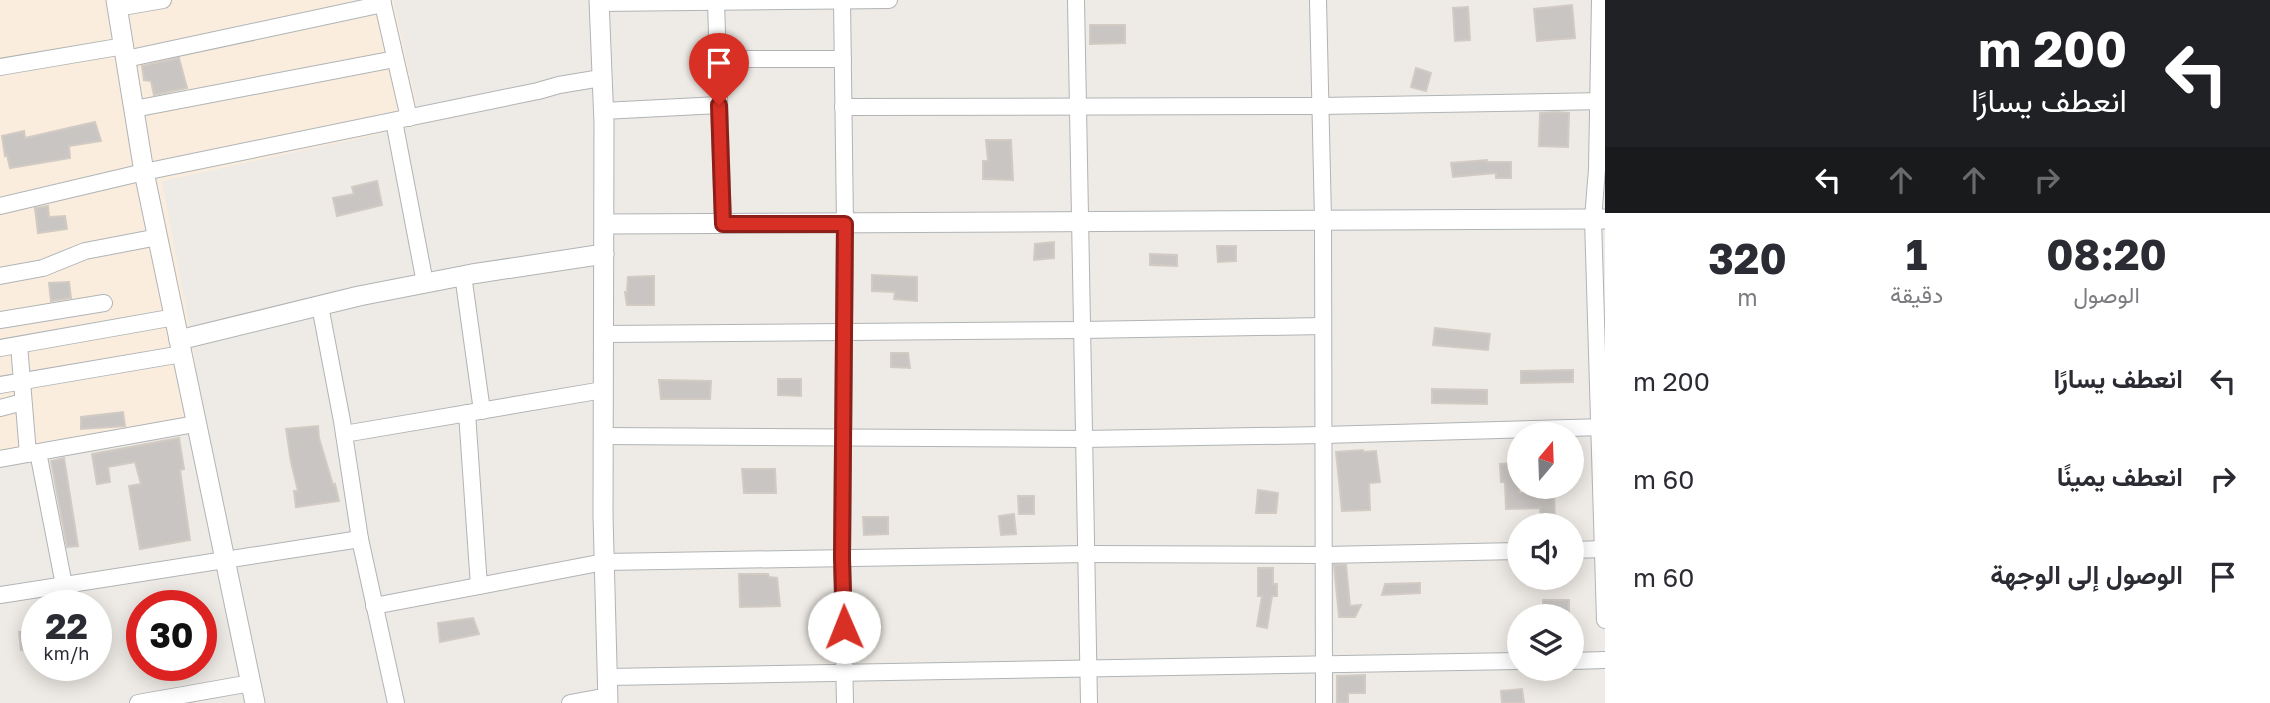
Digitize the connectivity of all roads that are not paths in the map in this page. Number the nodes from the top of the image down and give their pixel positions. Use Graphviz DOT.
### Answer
graph roads {
  1 [pos="163,0"];
  2 [pos="889,0"];
  3 [pos="1076,0"];
  4 [pos="1318,0"];
  5 [pos="1600,0"];
  6 [pos="599,1"];
  7 [pos="842,1"];
  8 [pos="382,2"];
  9 [pos="716,2"];
  10 [pos="117,4"];
  11 [pos="331,7"];
  12 [pos="125,52"];
  13 [pos="395,59"];
  14 [pos="717,59"];
  15 [pos="843,59"];
  16 [pos="0,67"];
  17 [pos="601,78"];
  18 [pos="1602,101"];
  19 [pos="719,105"];
  20 [pos="1320,106"];
  21 [pos="843,107"];
  22 [pos="1078,108"];
  23 [pos="134,109"];
  24 [pos="603,111"];
  25 [pos="402,120"];
  26 [pos="144,172"];
  27 [pos="0,206"];
  28 [pos="1323,219"];
  29 [pos="1599,219"];
  30 [pos="1080,222"];
  31 [pos="605,224"];
  32 [pos="723,224"];
  33 [pos="845,224"];
  34 [pos="158,237"];
  35 [pos="604,254"];
  36 [pos="0,275"];
  37 [pos="463,275"];
  38 [pos="425,283"];
  39 [pos="104,303"];
  40 [pos="320,306"];
  41 [pos="175,317"];
  42 [pos="0,320"];
  43 [pos="1323,326"];
  44 [pos="1082,330"];
  45 [pos="845,332"];
  46 [pos="603,334"];
  47 [pos="19,345"];
  48 [pos="181,347"];
  49 [pos="0,348"];
  50 [pos="23,381"];
  51 [pos="0,385"];
  52 [pos="603,390"];
  53 [pos="23,402"];
  54 [pos="0,408"];
  55 [pos="474,412"];
  56 [pos="195,424"];
  57 [pos="1602,427"];
  58 [pos="344,434"];
  59 [pos="1324,435"];
  60 [pos="603,436"];
  61 [pos="843,438"];
  62 [pos="1084,439"];
  63 [pos="33,453"];
  64 [pos="0,459"];
  65 [pos="360,540"];
  66 [pos="1604,549"];
  67 [pos="1584,550"];
  68 [pos="1507,551"];
  69 [pos="1087,554"];
  70 [pos="1324,555"];
  71 [pos="842,558"];
  72 [pos="225,560"];
  73 [pos="604,562"];
  74 [pos="64,585"];
  75 [pos="479,586"];
  76 [pos="0,596"];
  77 [pos="374,606"];
  78 [pos="1605,620"];
  79 [pos="1605,660"];
  80 [pos="1507,661"];
  81 [pos="1584,661"];
  82 [pos="1324,663"];
  83 [pos="1088,668"];
  84 [pos="845,673"];
  85 [pos="251,683"];
  86 [pos="608,692"];
  87 [pos="138,703"];
  88 [pos="255,703"];
  89 [pos="396,703"];
  90 [pos="570,703"];
  91 [pos="845,703"];
  92 [pos="1089,703"];
  93 [pos="1324,703"];
  1 -- 10 [label="street"];
  2 -- 7 [label="street"];
  3 -- 22 [label="street"];
  4 -- 20 [label="street"];
  5 -- 18 [label="street"];
  6 -- 9 [label="street"];
  6 -- 17 [label="street"];
  7 -- 9 [label="street"];
  7 -- 15 [label="street"];
  8 -- 11 [label="street"];
  8 -- 13 [label="street"];
  9 -- 14 [label="street"];
  10 -- 12 [label="street"];
  11 -- 12 [label="street"];
  12 -- 16 [label="street"];
  12 -- 23 [label="street"];
  13 -- 23 [label="street"];
  13 -- 25 [label="street"];
  14 -- 15 [label="street"];
  14 -- 19 [label="street"];
  15 -- 21 [label="street"];
  17 -- 24 [label="street"];
  17 -- 25 [label="street"];
  18 -- 20 [label="street"];
  18 -- 29 [label="street"];
  19 -- 24 [label="street"];
  19 -- 32 [label="street"];
  20 -- 22 [label="street"];
  20 -- 28 [label="street"];
  21 -- 22 [label="street"];
  21 -- 33 [label="street"];
  22 -- 30 [label="street"];
  23 -- 26 [label="street"];
  24 -- 31 [label="street"];
  25 -- 26 [label="street"];
  25 -- 38 [label="street"];
  26 -- 27 [label="street"];
  26 -- 34 [label="street"];
  28 -- 29 [label="street"];
  28 -- 30 [label="street"];
  28 -- 43 [label="street"];
  29 -- 57 [label="street"];
  30 -- 33 [label="street"];
  30 -- 44 [label="street"];
  31 -- 32 [label="street"];
  31 -- 35 [label="street"];
  32 -- 33 [label="street"];
  33 -- 45 [label="street"];
  34 -- 36 [label="street"];
  34 -- 41 [label="street"];
  35 -- 37 [label="street"];
  35 -- 46 [label="street"];
  37 -- 38 [label="street"];
  37 -- 55 [label="street"];
  38 -- 40 [label="street"];
  39 -- 42 [label="street"];
  40 -- 48 [label="street"];
  40 -- 58 [label="street"];
  41 -- 47 [label="street"];
  41 -- 48 [label="street"];
  43 -- 44 [label="street"];
  43 -- 59 [label="street"];
  44 -- 45 [label="street"];
  44 -- 62 [label="street"];
  45 -- 46 [label="street"];
  45 -- 61 [label="street"];
  46 -- 52 [label="street"];
  47 -- 49 [label="street"];
  47 -- 50 [label="street"];
  48 -- 50 [label="street"];
  48 -- 56 [label="street"];
  50 -- 51 [label="street"];
  50 -- 53 [label="street"];
  52 -- 55 [label="street"];
  52 -- 60 [label="street"];
  53 -- 54 [label="street"];
  53 -- 63 [label="street"];
  55 -- 58 [label="street"];
  55 -- 75 [label="street"];
  56 -- 63 [label="street"];
  56 -- 72 [label="street"];
  57 -- 59 [label="street"];
  57 -- 66 [label="street"];
  58 -- 65 [label="street"];
  59 -- 62 [label="street"];
  59 -- 70 [label="street"];
  60 -- 61 [label="street"];
  60 -- 73 [label="street"];
  61 -- 62 [label="street"];
  61 -- 71 [label="street"];
  62 -- 69 [label="street"];
  63 -- 64 [label="street"];
  63 -- 74 [label="street"];
  65 -- 72 [label="street"];
  65 -- 77 [label="street"];
  66 -- 67 [label="street"];
  66 -- 78 [label="street"];
  68 -- 70 [label="street"];
  69 -- 70 [label="street"];
  69 -- 71 [label="street"];
  69 -- 83 [label="street"];
  70 -- 82 [label="street"];
  71 -- 73 [label="street"];
  71 -- 84 [label="street"];
  72 -- 74 [label="street"];
  72 -- 85 [label="street"];
  73 -- 75 [label="street"];
  73 -- 86 [label="street"];
  74 -- 76 [label="street"];
  75 -- 77 [label="street"];
  77 -- 89 [label="street"];
  79 -- 81 [label="street"];
  80 -- 82 [label="street"];
  82 -- 83 [label="street"];
  82 -- 93 [label="street"];
  83 -- 84 [label="street"];
  83 -- 92 [label="street"];
  84 -- 86 [label="street"];
  84 -- 91 [label="street"];
  85 -- 87 [label="street"];
  85 -- 88 [label="street"];
  86 -- 90 [label="street"];
}
